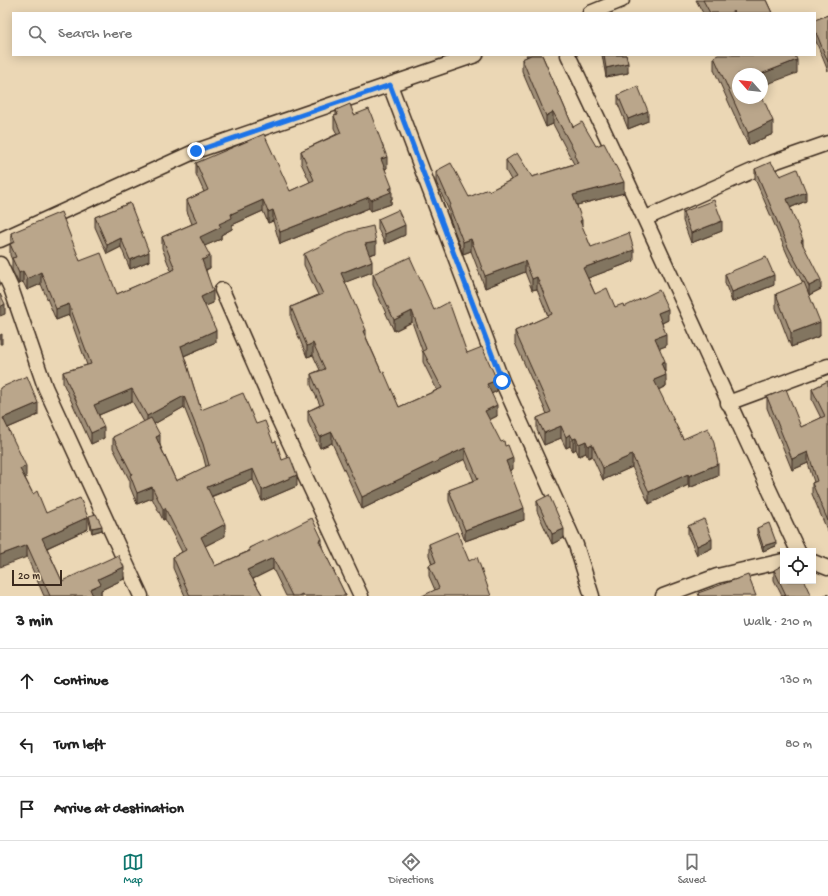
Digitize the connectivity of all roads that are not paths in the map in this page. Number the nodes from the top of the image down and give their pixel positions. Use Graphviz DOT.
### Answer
graph roads {
  1 [pos="622,0"];
  2 [pos="592,12"];
  3 [pos="473,56"];
  4 [pos="568,56"];
  5 [pos="390,85"];
  6 [pos="828,143"];
  7 [pos="646,218"];
  8 [pos="0,240"];
  9 [pos="0,264"];
  10 [pos="222,290"];
  11 [pos="828,366"];
  12 [pos="728,403"];
  13 [pos="797,548"];
  14 [pos="780,562"];
  15 [pos="816,563"];
  16 [pos="828,568"];
  17 [pos="142,596"];
  18 [pos="361,596"];
  19 [pos="592,596"];
  20 [pos="663,596"];
  1 -- 2 [label="street"];
  3 -- 5 [label="street"];
  4 -- 7 [label="street"];
  5 -- 8 [label="street"];
  5 -- 19 [label="street"];
  6 -- 7 [label="street"];
  7 -- 12 [label="street"];
  9 -- 17 [label="street"];
  10 -- 18 [label="street"];
  11 -- 12 [label="street"];
  12 -- 13 [label="street"];
  14 -- 20 [label="street"];
  15 -- 16 [label="street"];
}
